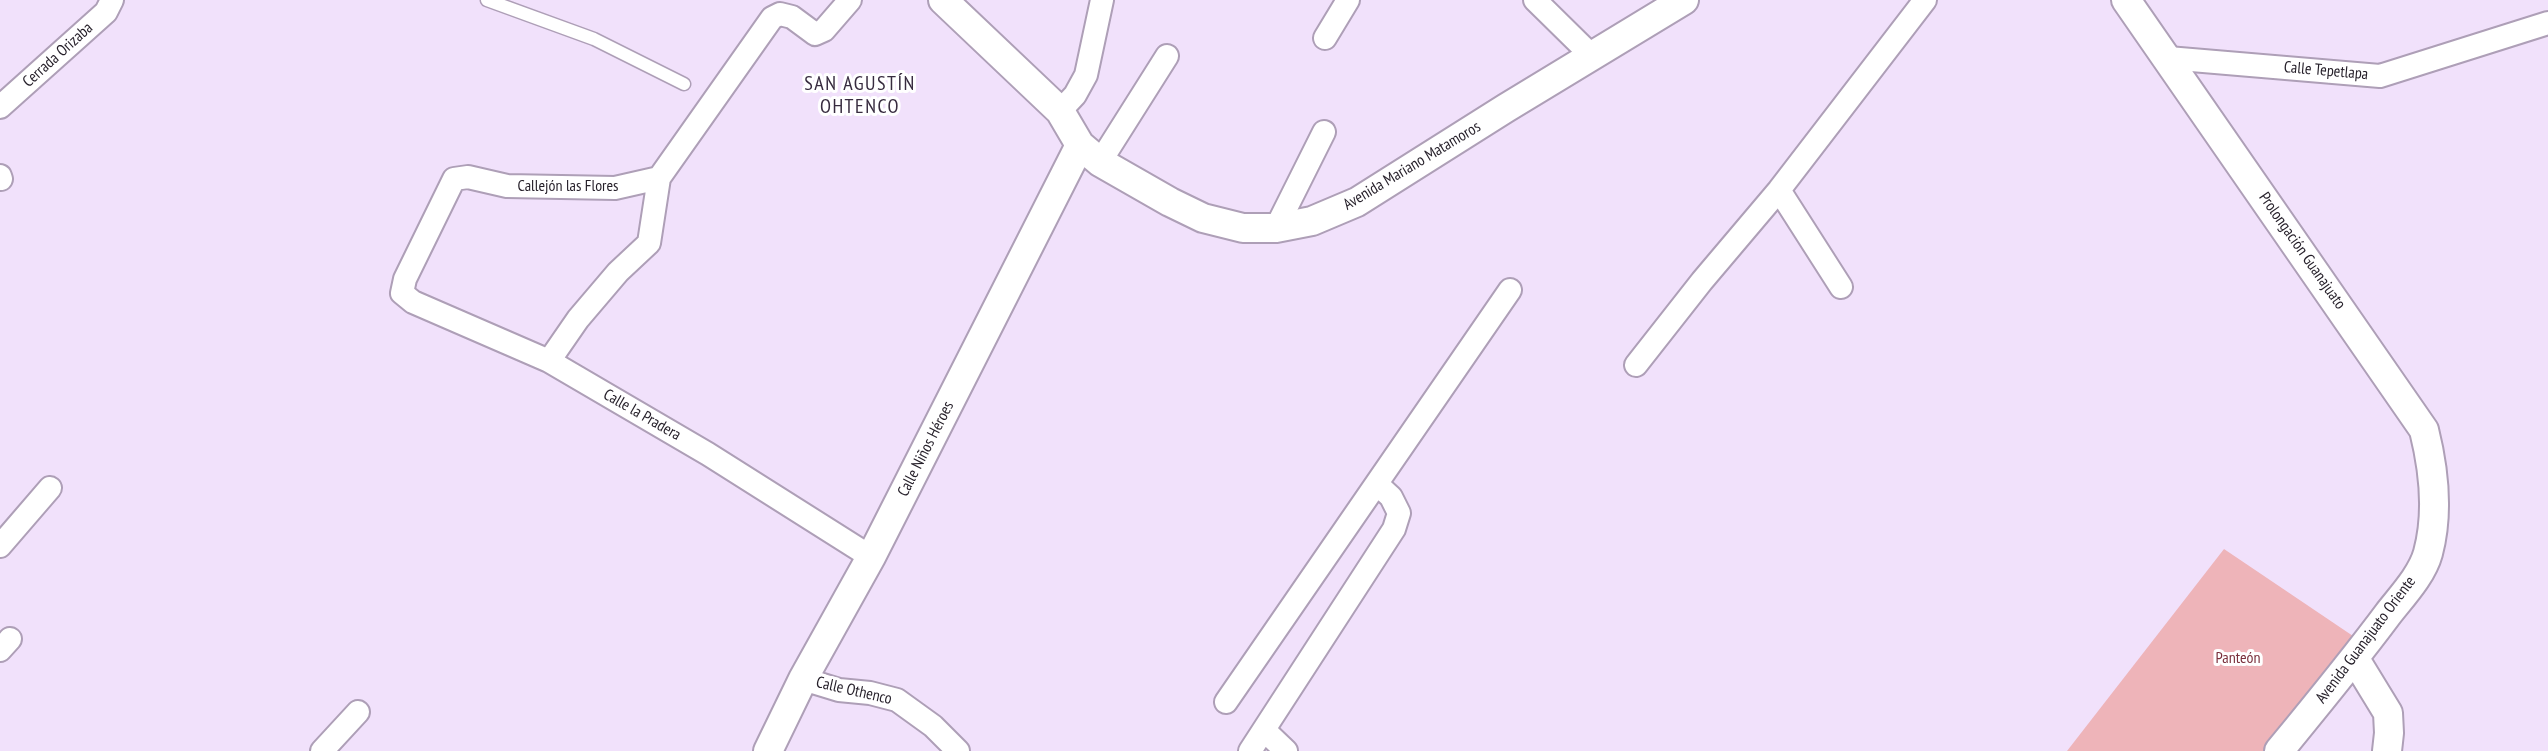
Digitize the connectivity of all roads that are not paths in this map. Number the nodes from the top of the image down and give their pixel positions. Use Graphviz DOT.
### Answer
graph roads {
  1 [pos="112,0"];
  2 [pos="487,0"];
  3 [pos="850,0"];
  4 [pos="943,0"];
  5 [pos="1102,0"];
  6 [pos="1348,0"];
  7 [pos="1535,0"];
  8 [pos="1684,0"];
  9 [pos="1925,0"];
  10 [pos="2126,0"];
  11 [pos="2548,23"];
  12 [pos="1325,38"];
  13 [pos="1167,56"];
  14 [pos="1592,56"];
  15 [pos="2168,58"];
  16 [pos="684,84"];
  17 [pos="0,106"];
  18 [pos="1060,111"];
  19 [pos="1324,132"];
  20 [pos="1090,153"];
  21 [pos="659,178"];
  22 [pos="1779,190"];
  23 [pos="1276,228"];
  24 [pos="1841,287"];
  25 [pos="1510,290"];
  26 [pos="402,293"];
  27 [pos="549,361"];
  28 [pos="1636,365"];
  29 [pos="1378,485"];
  30 [pos="50,488"];
  31 [pos="2435,519"];
  32 [pos="0,546"];
  33 [pos="871,557"];
  34 [pos="2355,659"];
  35 [pos="803,679"];
  36 [pos="1226,702"];
  37 [pos="358,712"];
  38 [pos="1264,730"];
  39 [pos="322,751"];
  40 [pos="768,751"];
  41 [pos="958,751"];
  42 [pos="1250,751"];
  43 [pos="1286,751"];
  44 [pos="2279,751"];
  45 [pos="2387,751"];
  1 -- 17 [label="street, Cerrada Orizaba"];
  2 -- 16 [label="lane"];
  3 -- 21 [label="street"];
  4 -- 18 [label="street, Avenida Mariano Matamoros"];
  5 -- 18 [label="street"];
  6 -- 12 [label="street"];
  7 -- 14 [label="street"];
  8 -- 14 [label="street, Avenida Mariano Matamoros"];
  9 -- 22 [label="street"];
  10 -- 15 [label="street, Prolongación Guanajuato"];
  11 -- 15 [label="street, Calle Tepetlapa"];
  13 -- 20 [label="street"];
  14 -- 23 [label="street, Avenida Mariano Matamoros"];
  15 -- 31 [label="street, Prolongación Guanajuato"];
  18 -- 20 [label="street, Avenida Mariano Matamoros"];
  19 -- 23 [label="street"];
  20 -- 23 [label="street, Avenida Mariano Matamoros"];
  20 -- 33 [label="street, Calle Niños Héroes"];
  21 -- 26 [label="street, Callejón las Flores"];
  21 -- 27 [label="street"];
  22 -- 24 [label="street"];
  22 -- 28 [label="street"];
  25 -- 29 [label="street"];
  26 -- 27 [label="street, Calle la Pradera"];
  27 -- 33 [label="street, Calle la Pradera"];
  29 -- 36 [label="street"];
  29 -- 38 [label="street"];
  30 -- 32 [label="street"];
  31 -- 34 [label="street, Avenida Guanajuato Oriente"];
  33 -- 35 [label="street, Calle Niños Héroes"];
  34 -- 44 [label="street, Avenida Guanajuato Oriente"];
  34 -- 45 [label="street"];
  35 -- 40 [label="street, Calle Niños Héroes"];
  35 -- 41 [label="street, Calle Othenco"];
  37 -- 39 [label="street"];
  38 -- 42 [label="street"];
  38 -- 43 [label="street"];
}
